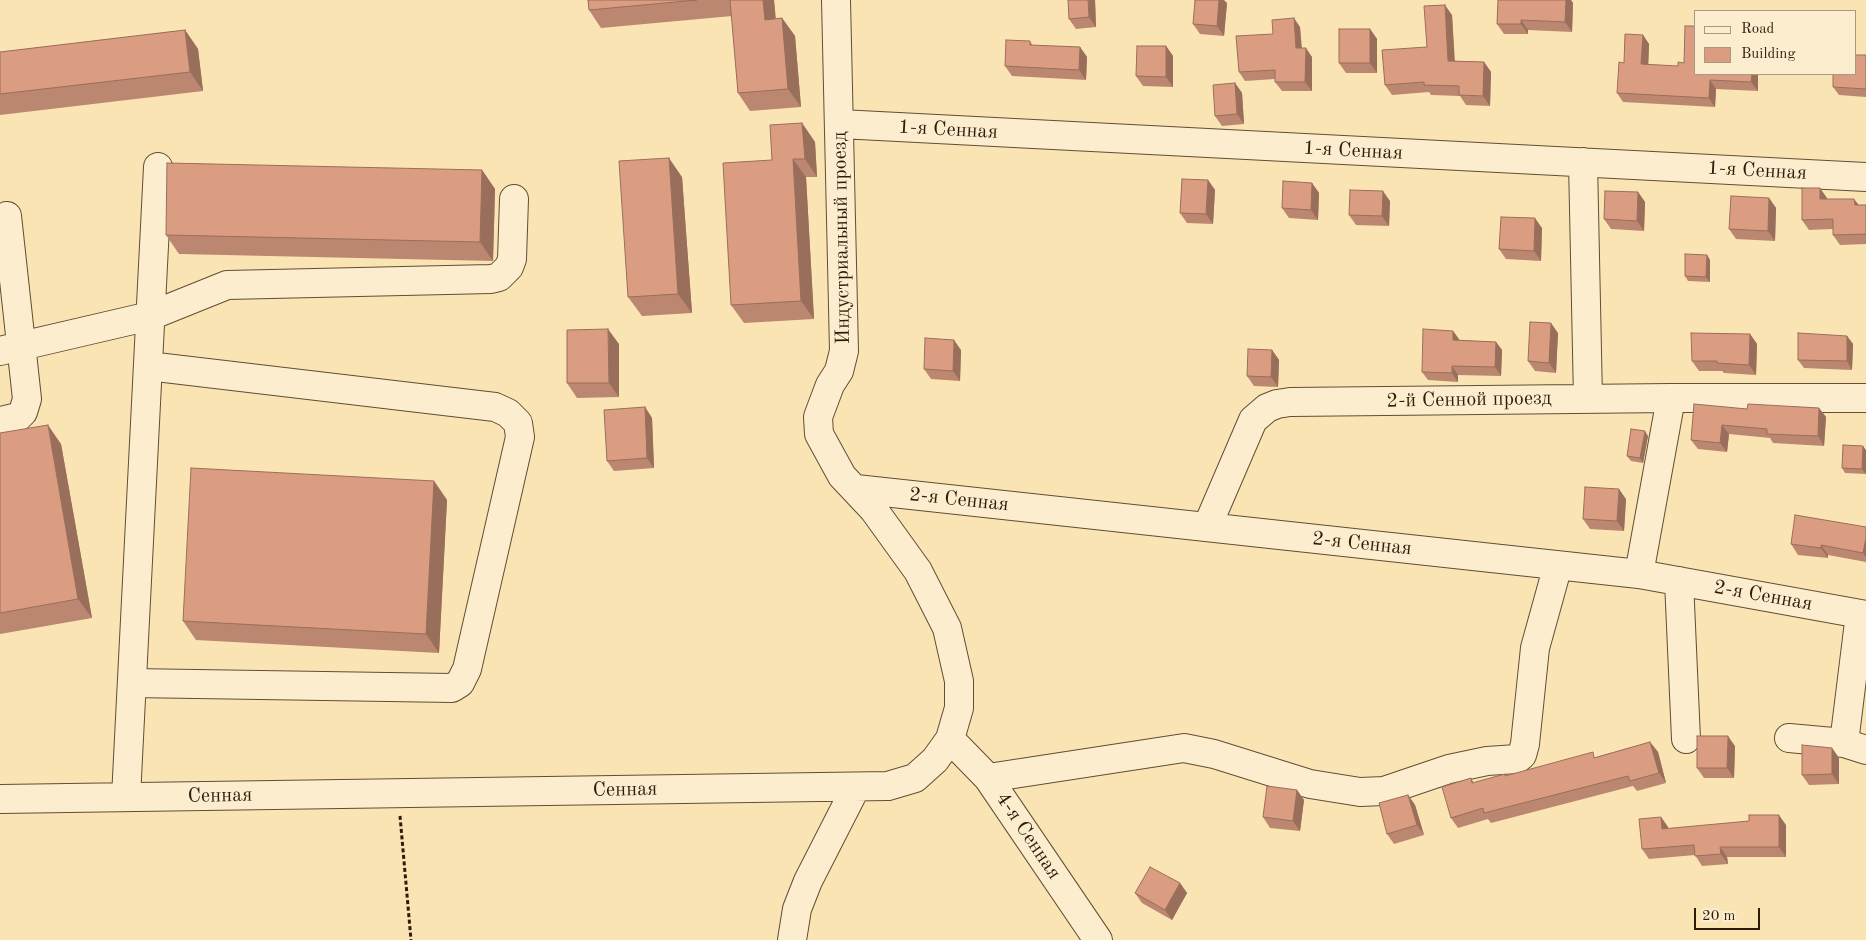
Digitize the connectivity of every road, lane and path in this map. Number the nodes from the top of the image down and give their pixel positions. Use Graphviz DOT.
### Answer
graph roads {
  1 [pos="836,0"];
  2 [pos="840,124"];
  3 [pos="1583,162"];
  4 [pos="158,167"];
  5 [pos="1866,177"];
  6 [pos="514,199"];
  7 [pos="7,216"];
  8 [pos="150,316"];
  9 [pos="10,349"];
  10 [pos="148,366"];
  11 [pos="1671,398"];
  12 [pos="1866,398"];
  13 [pos="1588,399"];
  14 [pos="0,422"];
  15 [pos="856,489"];
  16 [pos="1208,527"];
  17 [pos="1558,565"];
  18 [pos="1639,574"];
  19 [pos="1679,581"];
  20 [pos="1863,614"];
  21 [pos="132,683"];
  22 [pos="1789,738"];
  23 [pos="950,739"];
  24 [pos="1686,740"];
  25 [pos="1855,747"];
  26 [pos="988,778"];
  27 [pos="856,787"];
  28 [pos="397,793"];
  29 [pos="126,797"];
  30 [pos="0,799"];
  31 [pos="411,940"];
  32 [pos="792,940"];
  33 [pos="1098,940"];
  1 -- 2 [label="street, Индустриальный проезд"];
  2 -- 3 [label="street, 1-я Сенная"];
  2 -- 15 [label="street, Индустриальный проезд"];
  3 -- 5 [label="street, 1-я Сенная"];
  3 -- 13 [label="street"];
  4 -- 8 [label="street"];
  6 -- 8 [label="street"];
  7 -- 9 [label="street"];
  8 -- 9 [label="street"];
  8 -- 10 [label="street"];
  9 -- 14 [label="street"];
  10 -- 21 [label="street"];
  10 -- 21 [label="street"];
  11 -- 12 [label="street, 2-й Сенной проезд"];
  11 -- 13 [label="street, 2-й Сенной проезд"];
  11 -- 18 [label="street"];
  13 -- 16 [label="street, 2-й Сенной проезд"];
  15 -- 16 [label="street, 2-я Сенная"];
  15 -- 23 [label="street, Сенная"];
  16 -- 17 [label="street, 2-я Сенная"];
  17 -- 18 [label="street, 2-я Сенная"];
  17 -- 26 [label="street"];
  18 -- 19 [label="street, 2-я Сенная"];
  19 -- 20 [label="street, 2-я Сенная"];
  19 -- 24 [label="street"];
  20 -- 25 [label="street"];
  21 -- 29 [label="street"];
  22 -- 25 [label="street"];
  23 -- 26 [label="street, 4-я Сенная"];
  23 -- 27 [label="street, Сенная"];
  26 -- 33 [label="street, 4-я Сенная"];
  27 -- 28 [label="street, Сенная"];
  27 -- 32 [label="street"];
  28 -- 29 [label="street, Сенная"];
  28 -- 31 [label="path"];
  29 -- 30 [label="street, Сенная"];
}
